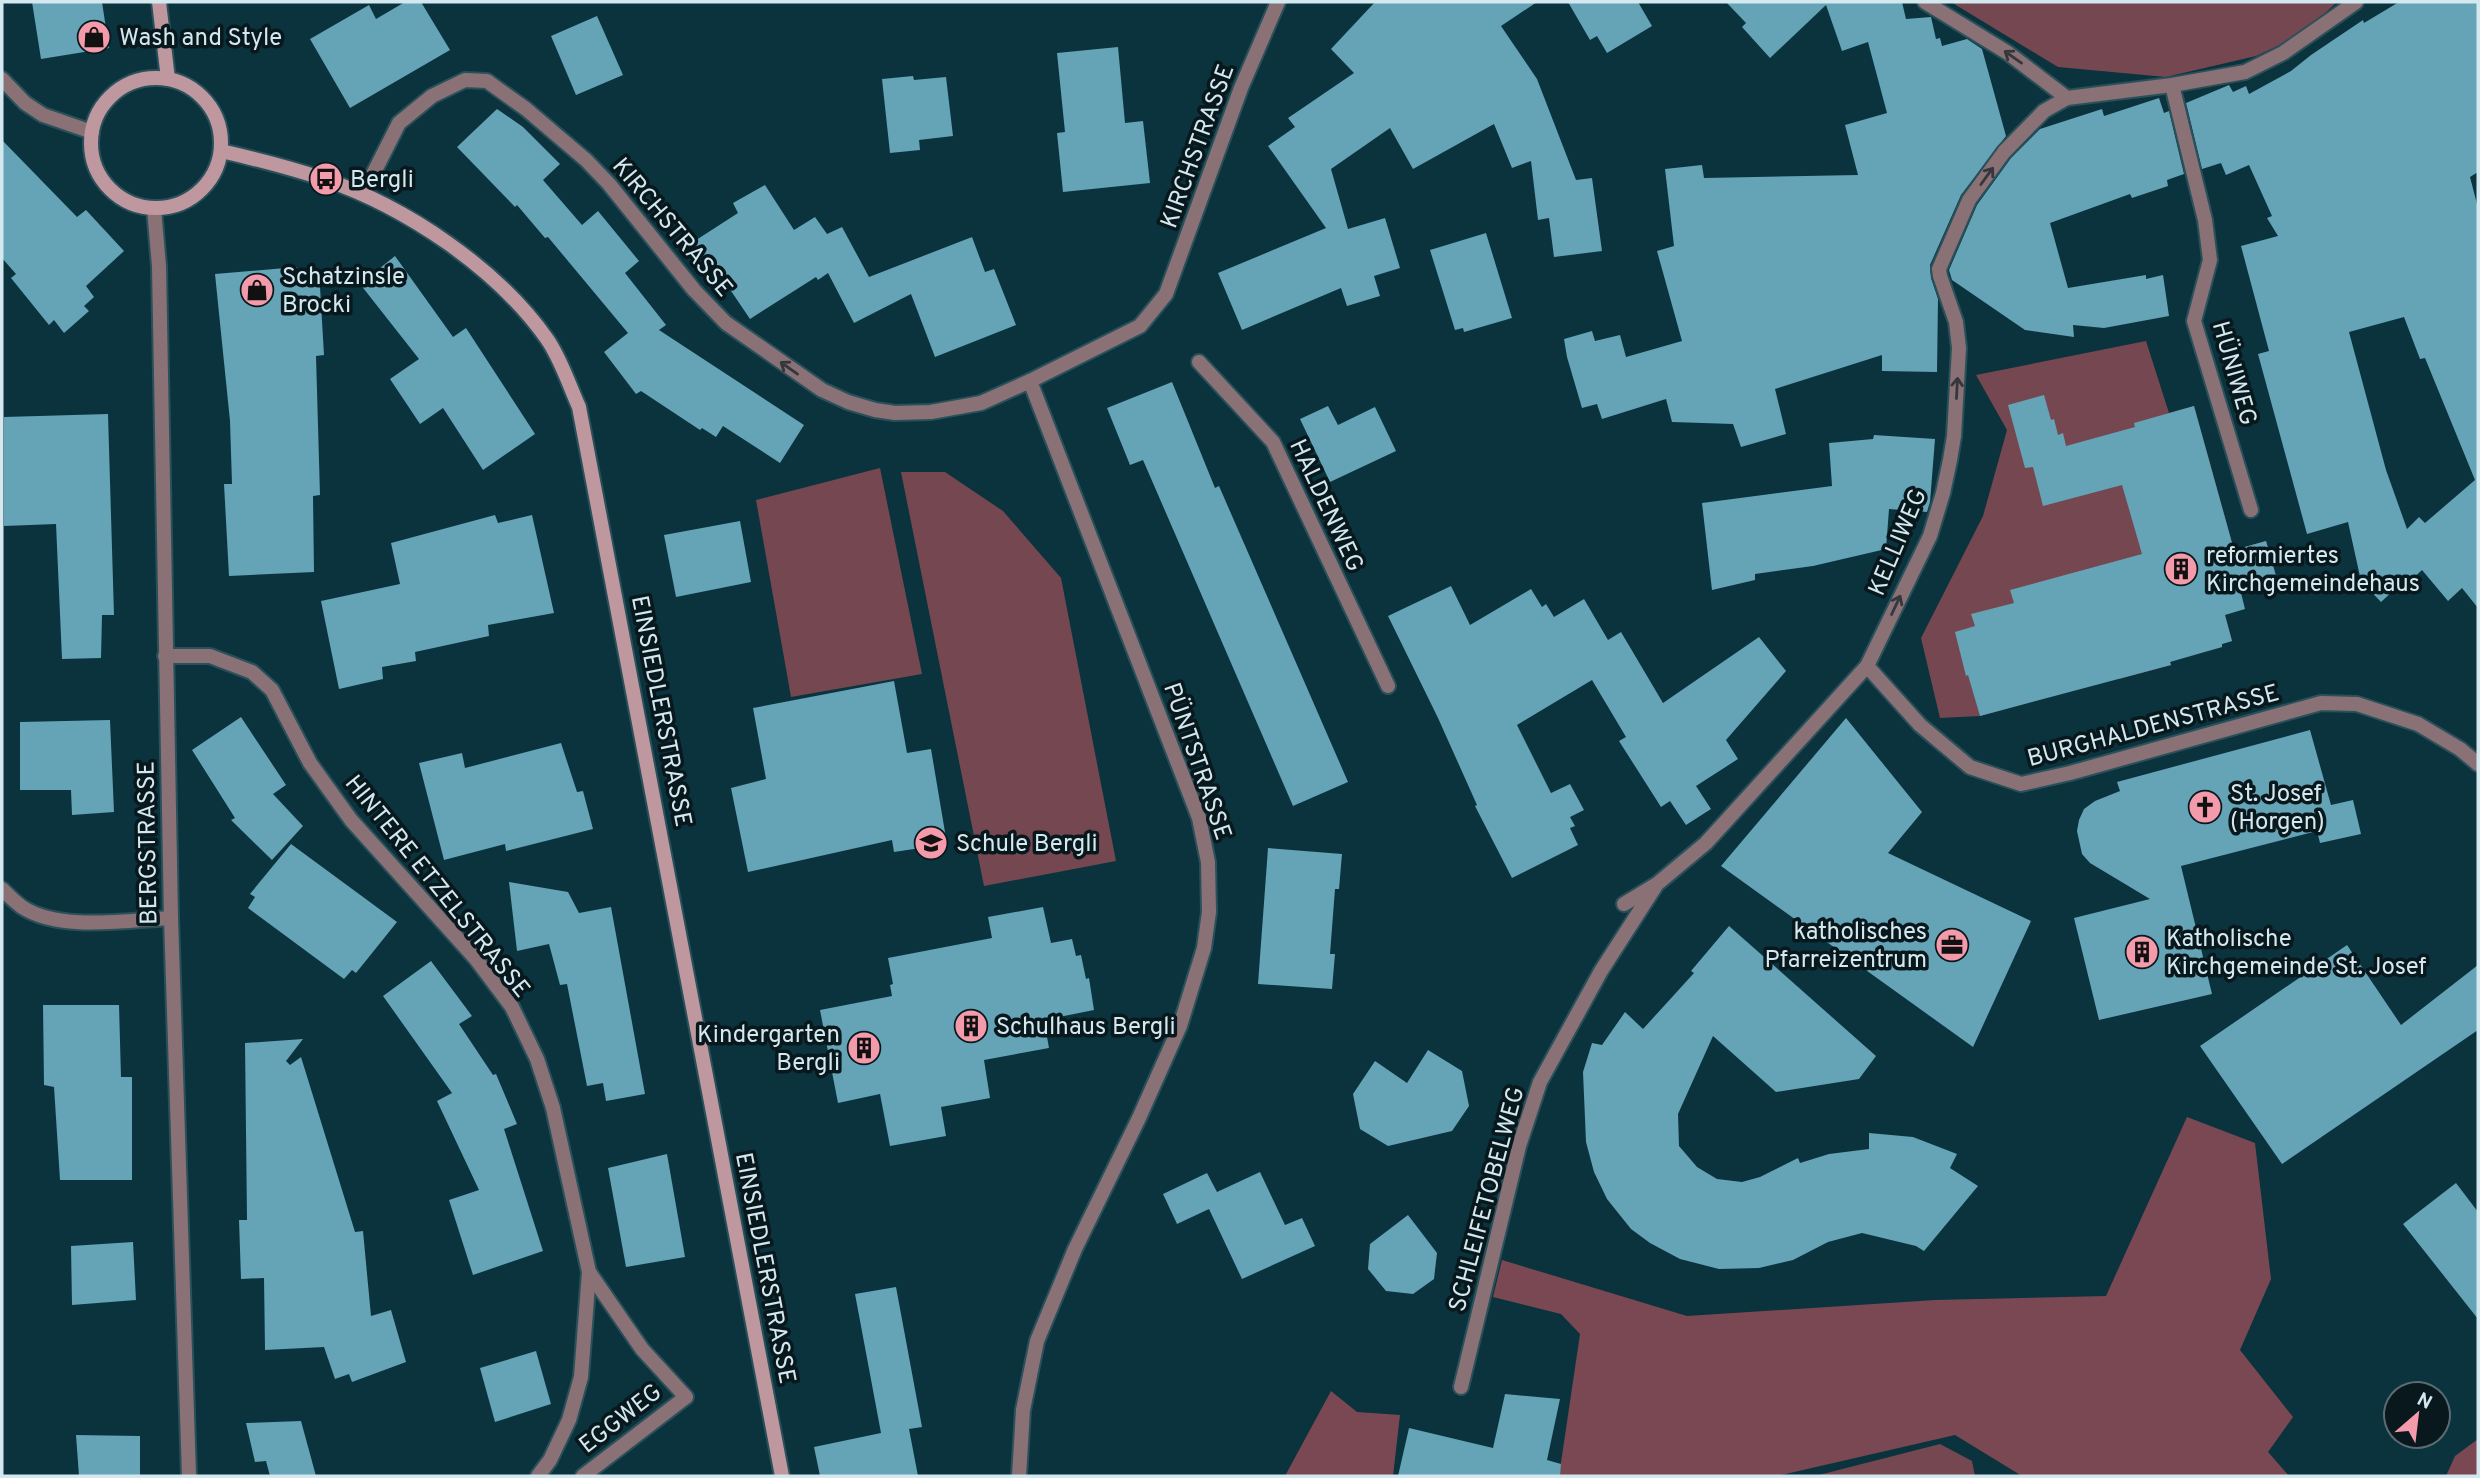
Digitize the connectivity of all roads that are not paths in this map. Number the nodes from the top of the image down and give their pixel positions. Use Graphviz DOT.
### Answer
graph roads {
  1 [pos="159,2"];
  2 [pos="1278,2"];
  3 [pos="1924,2"];
  4 [pos="2356,2"];
  5 [pos="2,79"];
  6 [pos="168,79"];
  7 [pos="2172,85"];
  8 [pos="2067,98"];
  9 [pos="92,132"];
  10 [pos="221,151"];
  11 [pos="363,194"];
  12 [pos="155,209"];
  13 [pos="1199,362"];
  14 [pos="1030,382"];
  15 [pos="2251,510"];
  16 [pos="165,656"];
  17 [pos="1867,666"];
  18 [pos="1388,686"];
  19 [pos="2478,764"];
  20 [pos="1657,884"];
  21 [pos="2,889"];
  22 [pos="1625,904"];
  23 [pos="171,918"];
  24 [pos="589,1272"];
  25 [pos="1461,1387"];
  26 [pos="686,1396"];
  27 [pos="190,1476"];
  28 [pos="538,1476"];
  29 [pos="583,1476"];
  30 [pos="782,1476"];
  31 [pos="1019,1476"];
  1 -- 6 [label="main road"];
  2 -- 14 [label="street, KIRCHSTRASSE"];
  8 -- 3 [label="street, one-way"];
  4 -- 7 [label="street"];
  5 -- 9 [label="street"];
  6 -- 9 [label="main road"];
  6 -- 10 [label="main road"];
  7 -- 8 [label="street"];
  7 -- 15 [label="street, HÜNIWEG"];
  17 -- 8 [label="street, KELLIWEG, one-way"];
  9 -- 12 [label="main road"];
  10 -- 11 [label="main road, EINSIEDLERSTRASSE"];
  10 -- 12 [label="main road"];
  14 -- 11 [label="street, KIRCHSTRASSE, one-way"];
  11 -- 30 [label="main road, EINSIEDLERSTRASSE"];
  12 -- 16 [label="street, BERGSTRASSE"];
  13 -- 18 [label="street, HALDENWEG"];
  14 -- 31 [label="street, PÜNTSTRASSE"];
  16 -- 23 [label="street, BERGSTRASSE"];
  16 -- 24 [label="street, HINTERE ETZELSTRASSE"];
  17 -- 19 [label="street, BURGHALDENSTRASSE"];
  17 -- 20 [label="street, KELLIWEG"];
  20 -- 22 [label="street, KELLIWEG"];
  20 -- 25 [label="street, SCHLEIFETOBELWEG"];
  21 -- 23 [label="street"];
  23 -- 27 [label="street, BERGSTRASSE"];
  24 -- 26 [label="street, HINTERE ETZELSTRASSE"];
  24 -- 28 [label="street, HINTERE ETZELSTRASSE"];
  26 -- 29 [label="street, EGGWEG"];
}
